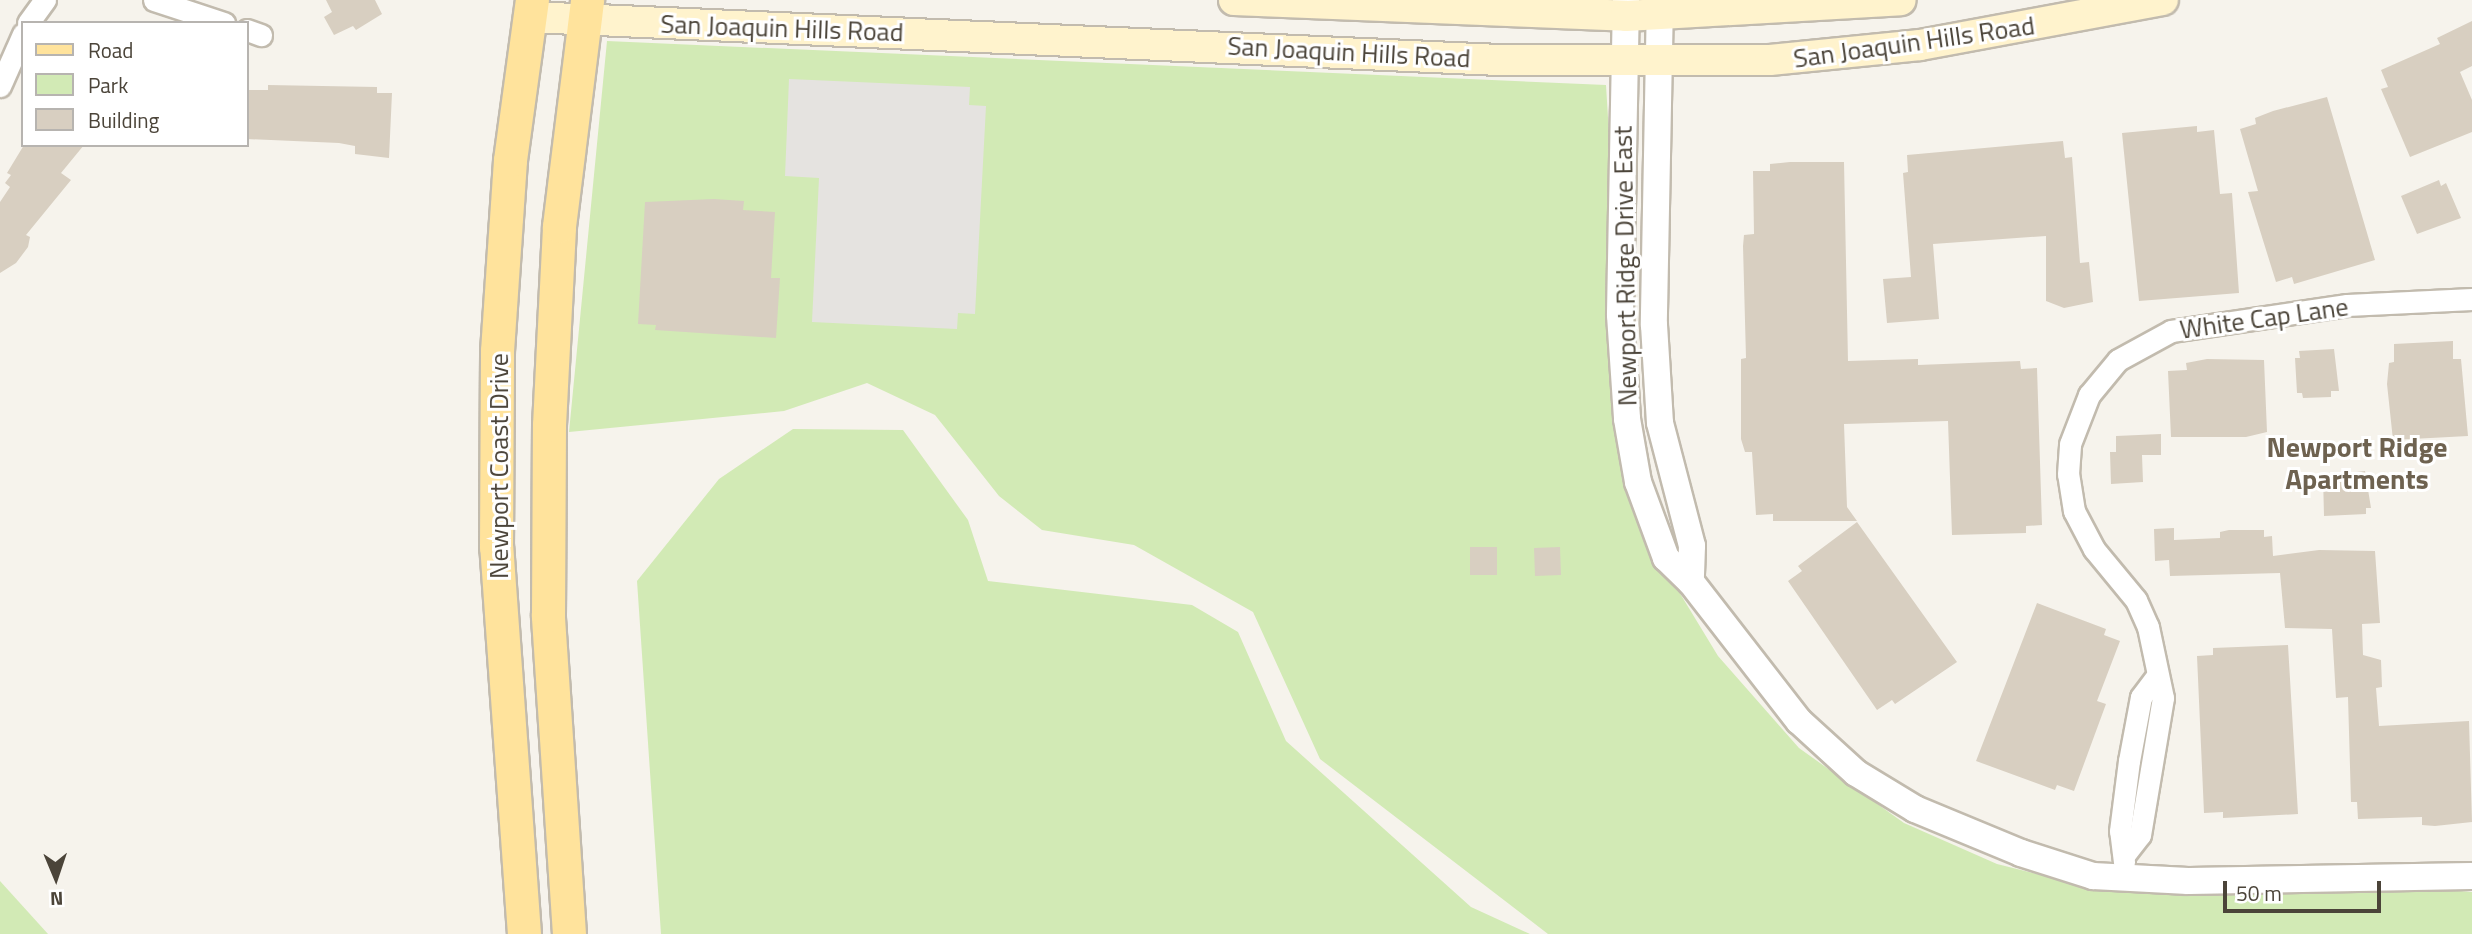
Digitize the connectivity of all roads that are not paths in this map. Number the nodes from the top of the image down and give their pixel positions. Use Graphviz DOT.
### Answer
graph roads {
  1 [pos="45,0"];
  2 [pos="154,0"];
  3 [pos="1234,0"];
  4 [pos="1901,0"];
  5 [pos="2163,0"];
  6 [pos="531,8"];
  7 [pos="1626,8"];
  8 [pos="1660,8"];
  9 [pos="586,10"];
  10 [pos="29,21"];
  11 [pos="218,21"];
  12 [pos="21,39"];
  13 [pos="1624,59"];
  14 [pos="1659,60"];
  15 [pos="0,86"];
  16 [pos="2472,299"];
  17 [pos="1691,582"];
  18 [pos="2123,866"];
  19 [pos="2472,876"];
  20 [pos="524,934"];
  21 [pos="569,934"];
  1 -- 10 [label="street"];
  2 -- 11 [label="street"];
  3 -- 7 [label="main road, San Joaquin Hills Road"];
  4 -- 8 [label="main road, San Joaquin Hills Road"];
  5 -- 14 [label="main road, San Joaquin Hills Road"];
  6 -- 9 [label="main road, San Joaquin Hills Road"];
  6 -- 20 [label="main road, Newport Coast Drive"];
  7 -- 8 [label="main road, San Joaquin Hills Road"];
  7 -- 13 [label="street, Newport Ridge Drive East"];
  8 -- 14 [label="street, Newport Ridge Drive East"];
  9 -- 13 [label="main road, San Joaquin Hills Road"];
  9 -- 21 [label="main road, Newport Coast Drive"];
  12 -- 15 [label="street"];
  13 -- 14 [label="main road, San Joaquin Hills Road"];
  13 -- 17 [label="street, Newport Ridge Drive East"];
  14 -- 17 [label="street, Newport Ridge Drive East"];
  16 -- 18 [label="street, White Cap Lane"];
  17 -- 18 [label="street, Newport Ridge Drive East"];
  18 -- 19 [label="street, Newport Ridge Drive East"];
}
